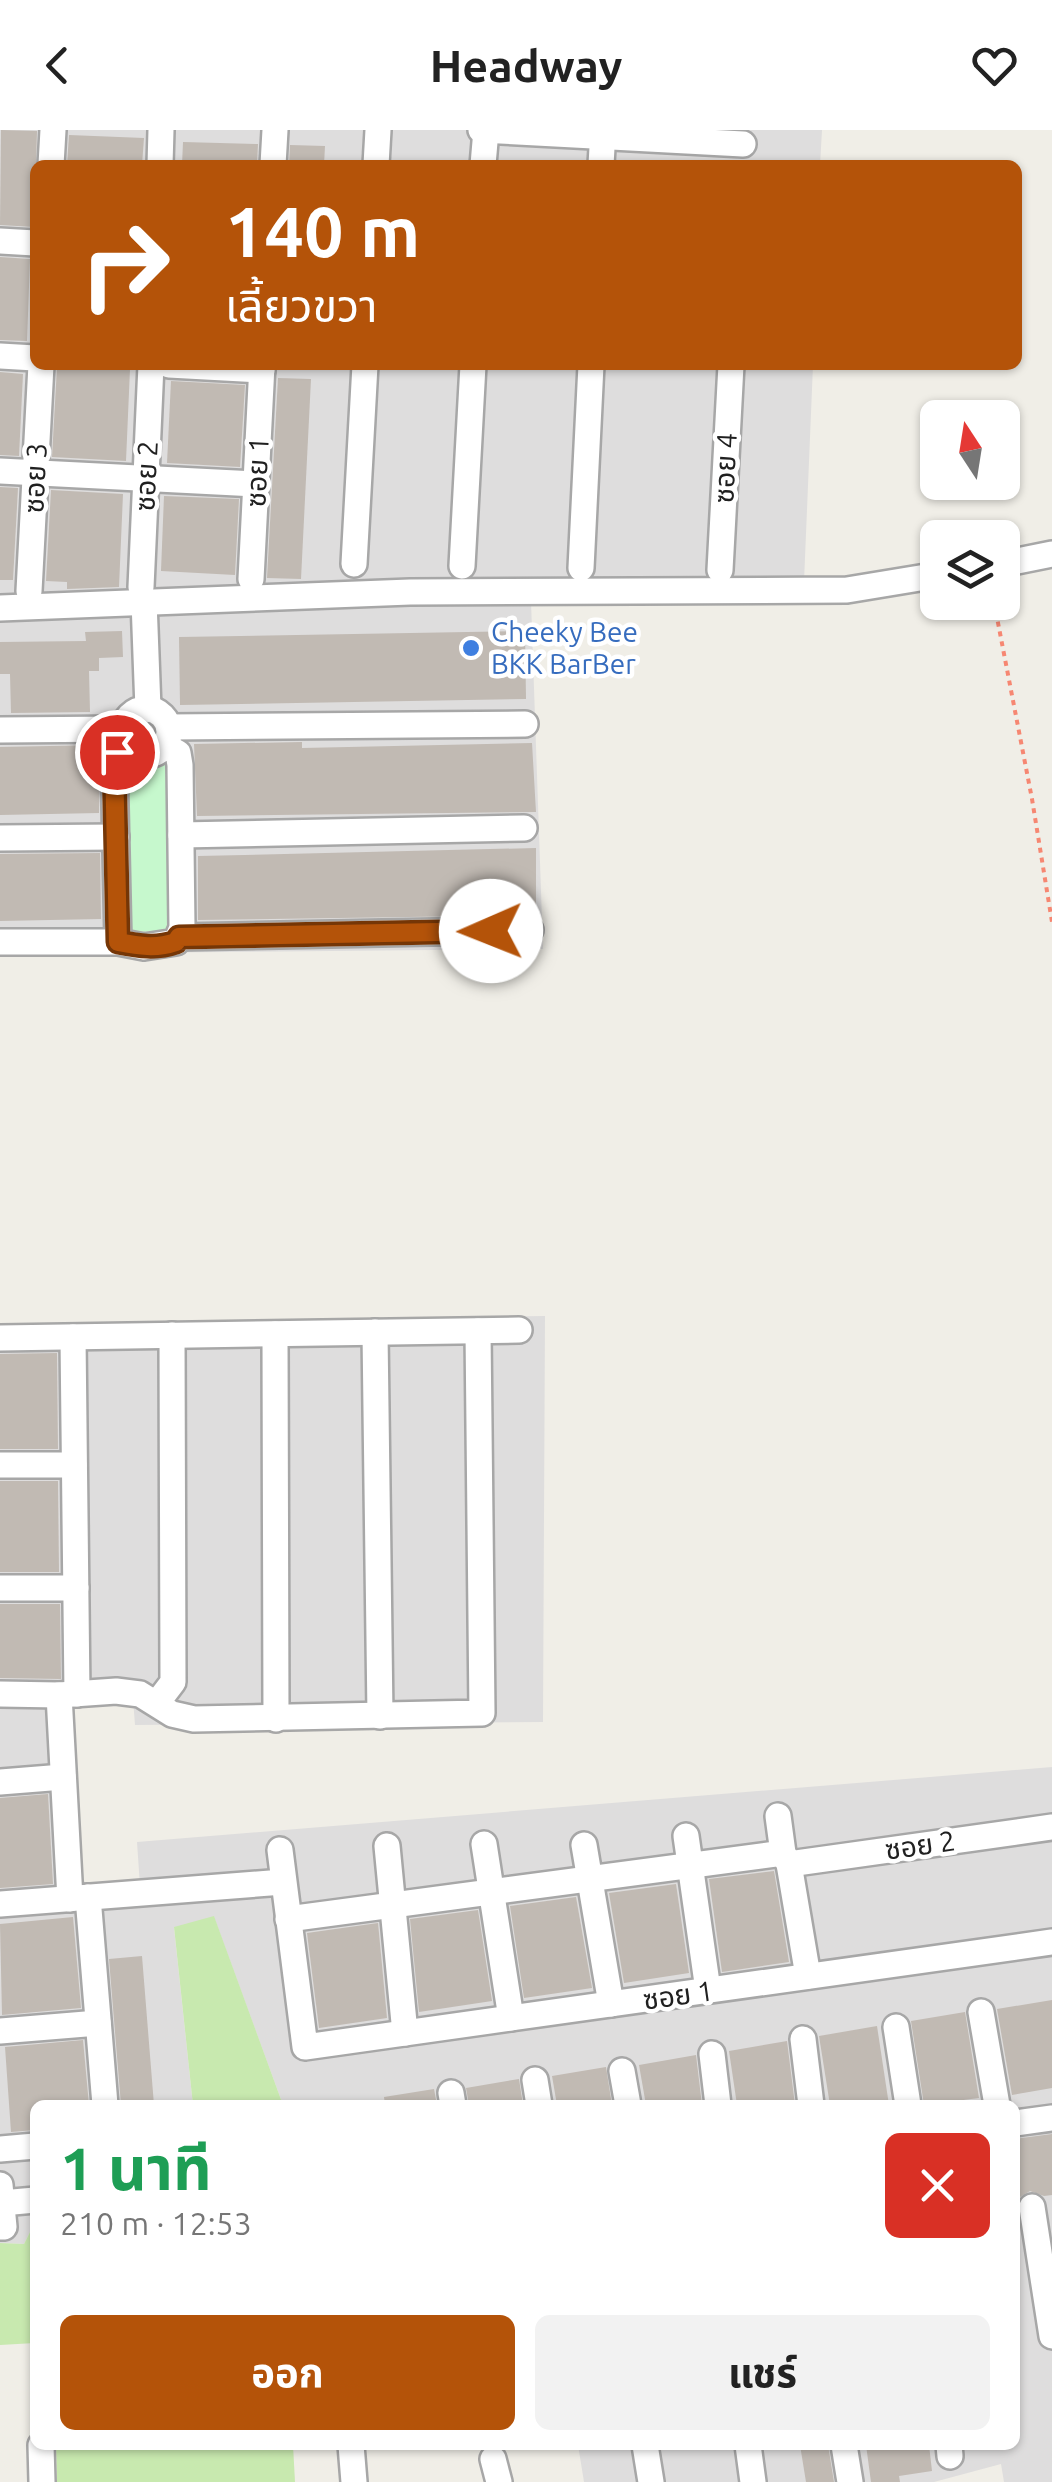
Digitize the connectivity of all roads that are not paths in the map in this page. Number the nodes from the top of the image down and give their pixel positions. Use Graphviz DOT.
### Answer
graph roads {
  1 [pos="53,130"];
  2 [pos="161,130"];
  3 [pos="275,130"];
  4 [pos="378,130"];
  5 [pos="484,130"];
  6 [pos="603,133"];
  7 [pos="742,146"];
  8 [pos="52,160"];
  9 [pos="160,160"];
  10 [pos="273,160"];
  11 [pos="376,160"];
  12 [pos="484,160"];
  13 [pos="601,160"];
  14 [pos="0,241"];
  15 [pos="30,243"];
  16 [pos="0,356"];
  17 [pos="30,358"];
  18 [pos="41,370"];
  19 [pos="151,370"];
  20 [pos="262,370"];
  21 [pos="365,370"];
  22 [pos="473,370"];
  23 [pos="591,370"];
  24 [pos="731,370"];
  25 [pos="0,472"];
  26 [pos="35,473"];
  27 [pos="145,478"];
  28 [pos="256,484"];
  29 [pos="1052,554"];
  30 [pos="1020,560"];
  31 [pos="354,564"];
  32 [pos="462,566"];
  33 [pos="581,568"];
  34 [pos="720,570"];
  35 [pos="251,579"];
  36 [pos="920,579"];
  37 [pos="28,591"];
  38 [pos="142,594"];
  39 [pos="0,608"];
  40 [pos="148,708"];
  41 [pos="525,724"];
  42 [pos="0,730"];
  43 [pos="124,736"];
  44 [pos="167,736"];
  45 [pos="524,828"];
  46 [pos="182,835"];
  47 [pos="0,838"];
  48 [pos="116,838"];
  49 [pos="530,930"];
  50 [pos="179,937"];
  51 [pos="0,942"];
  52 [pos="118,942"];
  53 [pos="520,1330"];
  54 [pos="478,1331"];
  55 [pos="375,1332"];
  56 [pos="275,1334"];
  57 [pos="172,1336"];
  58 [pos="73,1337"];
  59 [pos="0,1338"];
  60 [pos="0,1464"];
  61 [pos="74,1465"];
  62 [pos="0,1588"];
  63 [pos="76,1588"];
  64 [pos="0,1694"];
  65 [pos="68,1694"];
  66 [pos="157,1704"];
  67 [pos="380,1716"];
  68 [pos="276,1719"];
  69 [pos="63,1777"];
  70 [pos="0,1782"];
  71 [pos="778,1816"];
  72 [pos="1052,1827"];
  73 [pos="686,1836"];
  74 [pos="484,1844"];
  75 [pos="584,1845"];
  76 [pos="387,1846"];
  77 [pos="280,1850"];
  78 [pos="786,1858"];
  79 [pos="690,1866"];
  80 [pos="590,1879"];
  81 [pos="283,1882"];
  82 [pos="490,1892"];
  83 [pos="79,1898"];
  84 [pos="0,1904"];
  85 [pos="391,1905"];
  86 [pos="288,1918"];
  87 [pos="1052,1942"];
  88 [pos="808,1976"];
  89 [pos="708,1990"];
  90 [pos="611,2004"];
  91 [pos="981,2012"];
  92 [pos="511,2018"];
  93 [pos="98,2024"];
  94 [pos="896,2027"];
  95 [pos="0,2031"];
  96 [pos="405,2033"];
  97 [pos="802,2039"];
  98 [pos="712,2054"];
  99 [pos="622,2071"];
  100 [pos="105,2100"];
  101 [pos="627,2100"];
  102 [pos="717,2100"];
  103 [pos="809,2100"];
  104 [pos="907,2100"];
  105 [pos="995,2100"];
  106 [pos="1052,2118"];
  107 [pos="1020,2122"];
  108 [pos="30,2146"];
  109 [pos="0,2149"];
  110 [pos="30,2201"];
  111 [pos="1032,2208"];
  112 [pos="1,2210"];
  113 [pos="1052,2336"];
  114 [pos="41,2450"];
  115 [pos="351,2450"];
  116 [pos="646,2450"];
  117 [pos="749,2450"];
  118 [pos="845,2450"];
  119 [pos="42,2482"];
  120 [pos="354,2482"];
  121 [pos="651,2482"];
  122 [pos="753,2482"];
  123 [pos="850,2482"];
  1 -- 8 [label="street"];
  2 -- 9 [label="street"];
  3 -- 10 [label="street"];
  4 -- 11 [label="street"];
  5 -- 6 [label="street"];
  5 -- 12 [label="street"];
  6 -- 7 [label="street"];
  6 -- 13 [label="street"];
  14 -- 15 [label="street"];
  16 -- 17 [label="street"];
  18 -- 26 [label="street, ซอย 3"];
  19 -- 27 [label="street, ซอย 2"];
  20 -- 28 [label="street, ซอย 1"];
  21 -- 31 [label="street"];
  22 -- 32 [label="street"];
  23 -- 33 [label="street"];
  24 -- 34 [label="street, ซอย 4"];
  25 -- 26 [label="street"];
  26 -- 27 [label="street"];
  26 -- 37 [label="street, ซอย 3"];
  27 -- 28 [label="street"];
  27 -- 38 [label="street, ซอย 2"];
  28 -- 35 [label="street, ซอย 1"];
  29 -- 30 [label="street"];
  36 -- 38 [label="street"];
  38 -- 39 [label="street"];
  38 -- 40 [label="street, ซอย 2"];
  40 -- 43 [label="street"];
  40 -- 44 [label="street"];
  41 -- 44 [label="street"];
  42 -- 43 [label="street"];
  43 -- 44 [label="street"];
  43 -- 48 [label="street"];
  44 -- 46 [label="street"];
  45 -- 46 [label="street"];
  46 -- 50 [label="street"];
  47 -- 48 [label="street"];
  48 -- 52 [label="street"];
  49 -- 50 [label="street"];
  50 -- 52 [label="street"];
  51 -- 52 [label="street"];
  53 -- 54 [label="street"];
  54 -- 55 [label="street"];
  54 -- 67 [label="street"];
  55 -- 56 [label="street"];
  55 -- 67 [label="street"];
  56 -- 57 [label="street"];
  56 -- 68 [label="street"];
  57 -- 58 [label="street"];
  57 -- 66 [label="street"];
  58 -- 59 [label="street"];
  58 -- 61 [label="street"];
  60 -- 61 [label="street"];
  61 -- 63 [label="street"];
  62 -- 63 [label="street"];
  63 -- 65 [label="street"];
  64 -- 65 [label="street"];
  65 -- 66 [label="street"];
  65 -- 69 [label="street"];
  66 -- 68 [label="street"];
  67 -- 68 [label="street"];
  69 -- 70 [label="street"];
  69 -- 83 [label="street"];
  71 -- 78 [label="street"];
  72 -- 78 [label="street, ซอย 2"];
  73 -- 79 [label="street"];
  74 -- 82 [label="street"];
  75 -- 80 [label="street"];
  76 -- 85 [label="street"];
  77 -- 81 [label="street"];
  78 -- 79 [label="street, ซอย 2"];
  78 -- 88 [label="street"];
  79 -- 80 [label="street, ซอย 2"];
  79 -- 89 [label="street"];
  80 -- 82 [label="street, ซอย 2"];
  80 -- 90 [label="street"];
  81 -- 83 [label="street"];
  81 -- 86 [label="street"];
  82 -- 85 [label="street, ซอย 2"];
  82 -- 92 [label="street"];
  83 -- 84 [label="street"];
  83 -- 93 [label="street"];
  85 -- 86 [label="street, ซอย 2"];
  85 -- 96 [label="street"];
  86 -- 96 [label="street, ซอย 1"];
  87 -- 88 [label="street, ซอย 1"];
  88 -- 89 [label="street, ซอย 1"];
  89 -- 90 [label="street, ซอย 1"];
  90 -- 92 [label="street, ซอย 1"];
  91 -- 105 [label="street"];
  92 -- 96 [label="street, ซอย 1"];
  93 -- 95 [label="street"];
  93 -- 100 [label="street"];
  94 -- 104 [label="street"];
  97 -- 103 [label="street"];
  98 -- 102 [label="street"];
  99 -- 101 [label="street"];
  106 -- 107 [label="street"];
  108 -- 109 [label="street"];
  110 -- 112 [label="street"];
  111 -- 113 [label="street"];
  114 -- 119 [label="street"];
  115 -- 120 [label="street"];
  116 -- 121 [label="street"];
  117 -- 122 [label="street"];
  118 -- 123 [label="street"];
}
